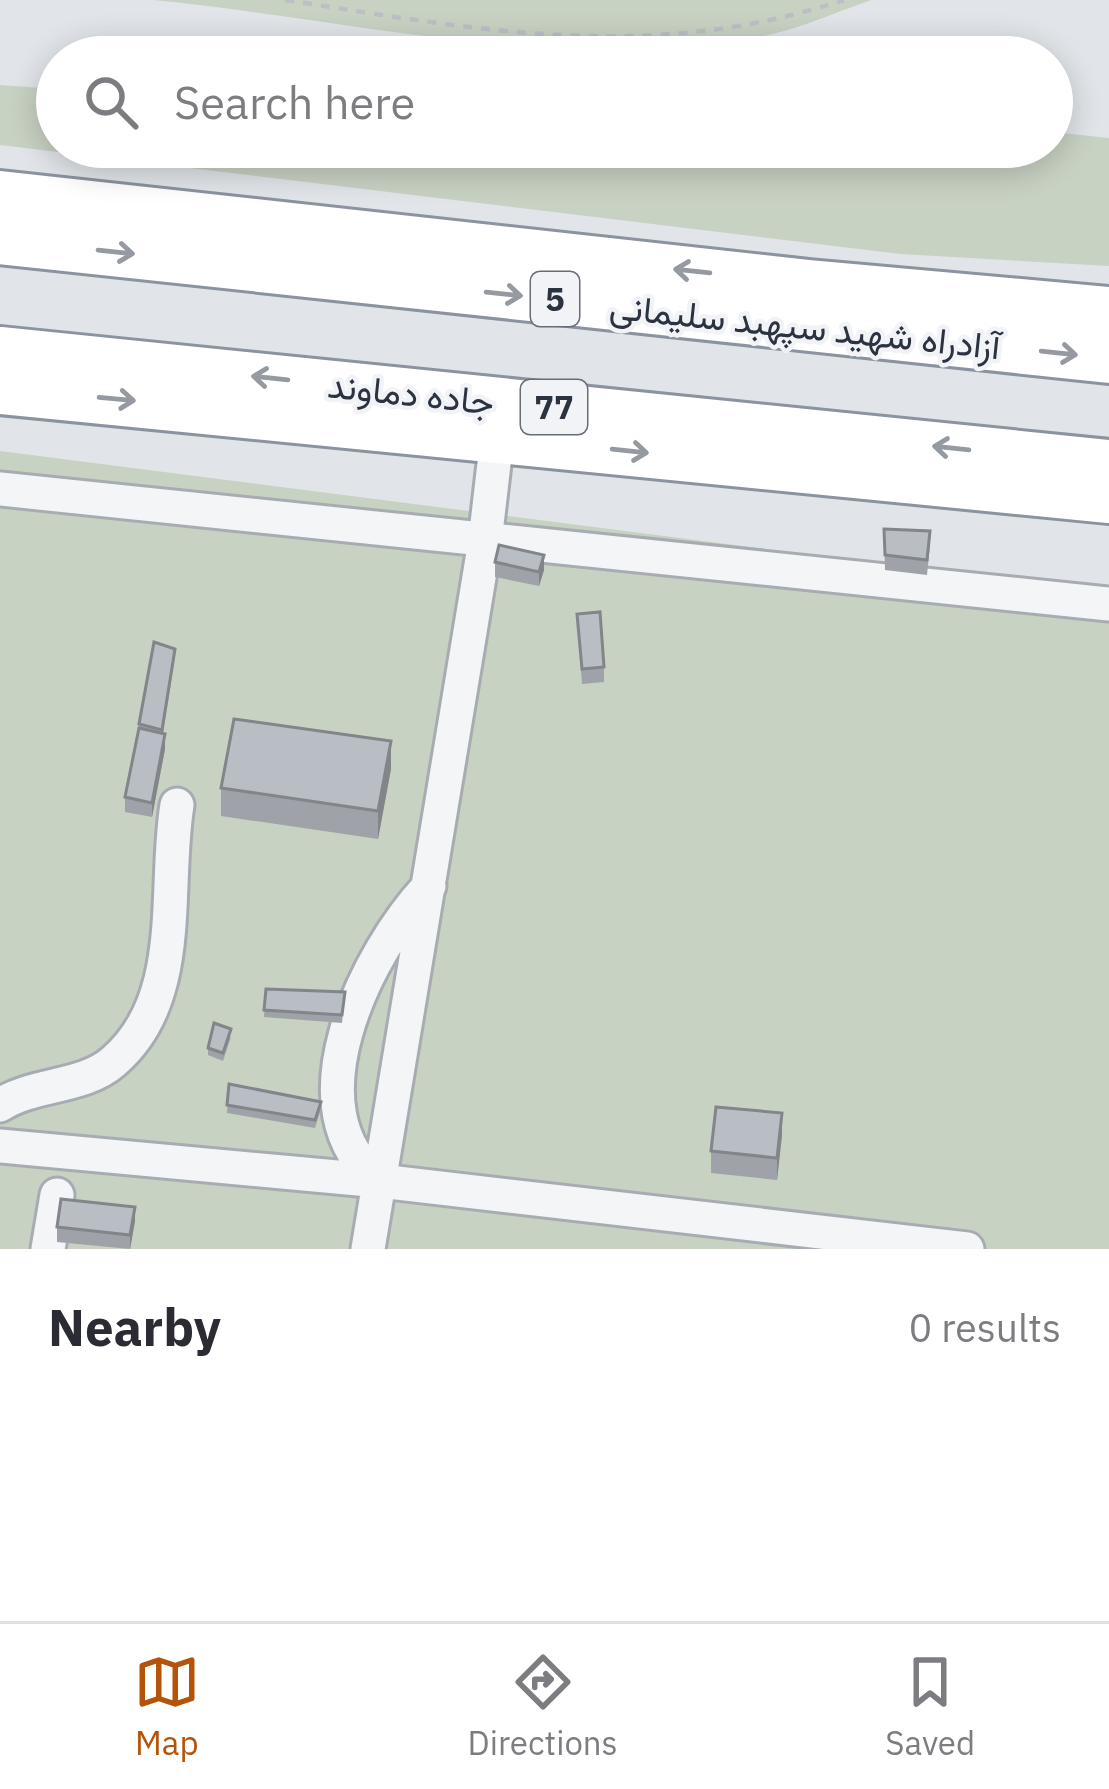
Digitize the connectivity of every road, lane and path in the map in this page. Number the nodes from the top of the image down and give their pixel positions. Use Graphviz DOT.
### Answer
graph roads {
  1 [pos="285,0"];
  2 [pos="844,0"];
  3 [pos="565,36"];
  4 [pos="694,36"];
  5 [pos="0,195"];
  6 [pos="0,240"];
  7 [pos="1109,311"];
  8 [pos="0,351"];
  9 [pos="1109,359"];
  10 [pos="0,390"];
  11 [pos="497,437"];
  12 [pos="1109,464"];
  13 [pos="0,490"];
  14 [pos="1109,500"];
  15 [pos="485,541"];
  16 [pos="1109,604"];
  17 [pos="177,805"];
  18 [pos="429,886"];
  19 [pos="0,1105"];
  20 [pos="1,1153"];
  21 [pos="380,1181"];
  22 [pos="57,1195"];
  23 [pos="48,1249"];
  24 [pos="368,1249"];
  25 [pos="967,1249"];
  1 -- 3 [label="path"];
  2 -- 4 [label="path"];
  7 -- 5 [label="highway, آزادراه شهید سپهبد سلیمانی / 5, one-way"];
  6 -- 9 [label="highway, آزادراه شهید سپهبد سلیمانی / 5, one-way"];
  12 -- 8 [label="highway, جاده دماوند / 77, one-way"];
  10 -- 11 [label="highway, جاده دماوند / 77, one-way"];
  11 -- 14 [label="highway, جاده دماوند / 77, one-way"];
  11 -- 15 [label="street"];
  13 -- 15 [label="street"];
  15 -- 16 [label="street"];
  15 -- 18 [label="street"];
  17 -- 19 [label="street"];
  18 -- 21 [label="street"];
  18 -- 21 [label="street"];
  20 -- 21 [label="street"];
  21 -- 24 [label="street"];
  21 -- 25 [label="street"];
  22 -- 23 [label="street"];
}
